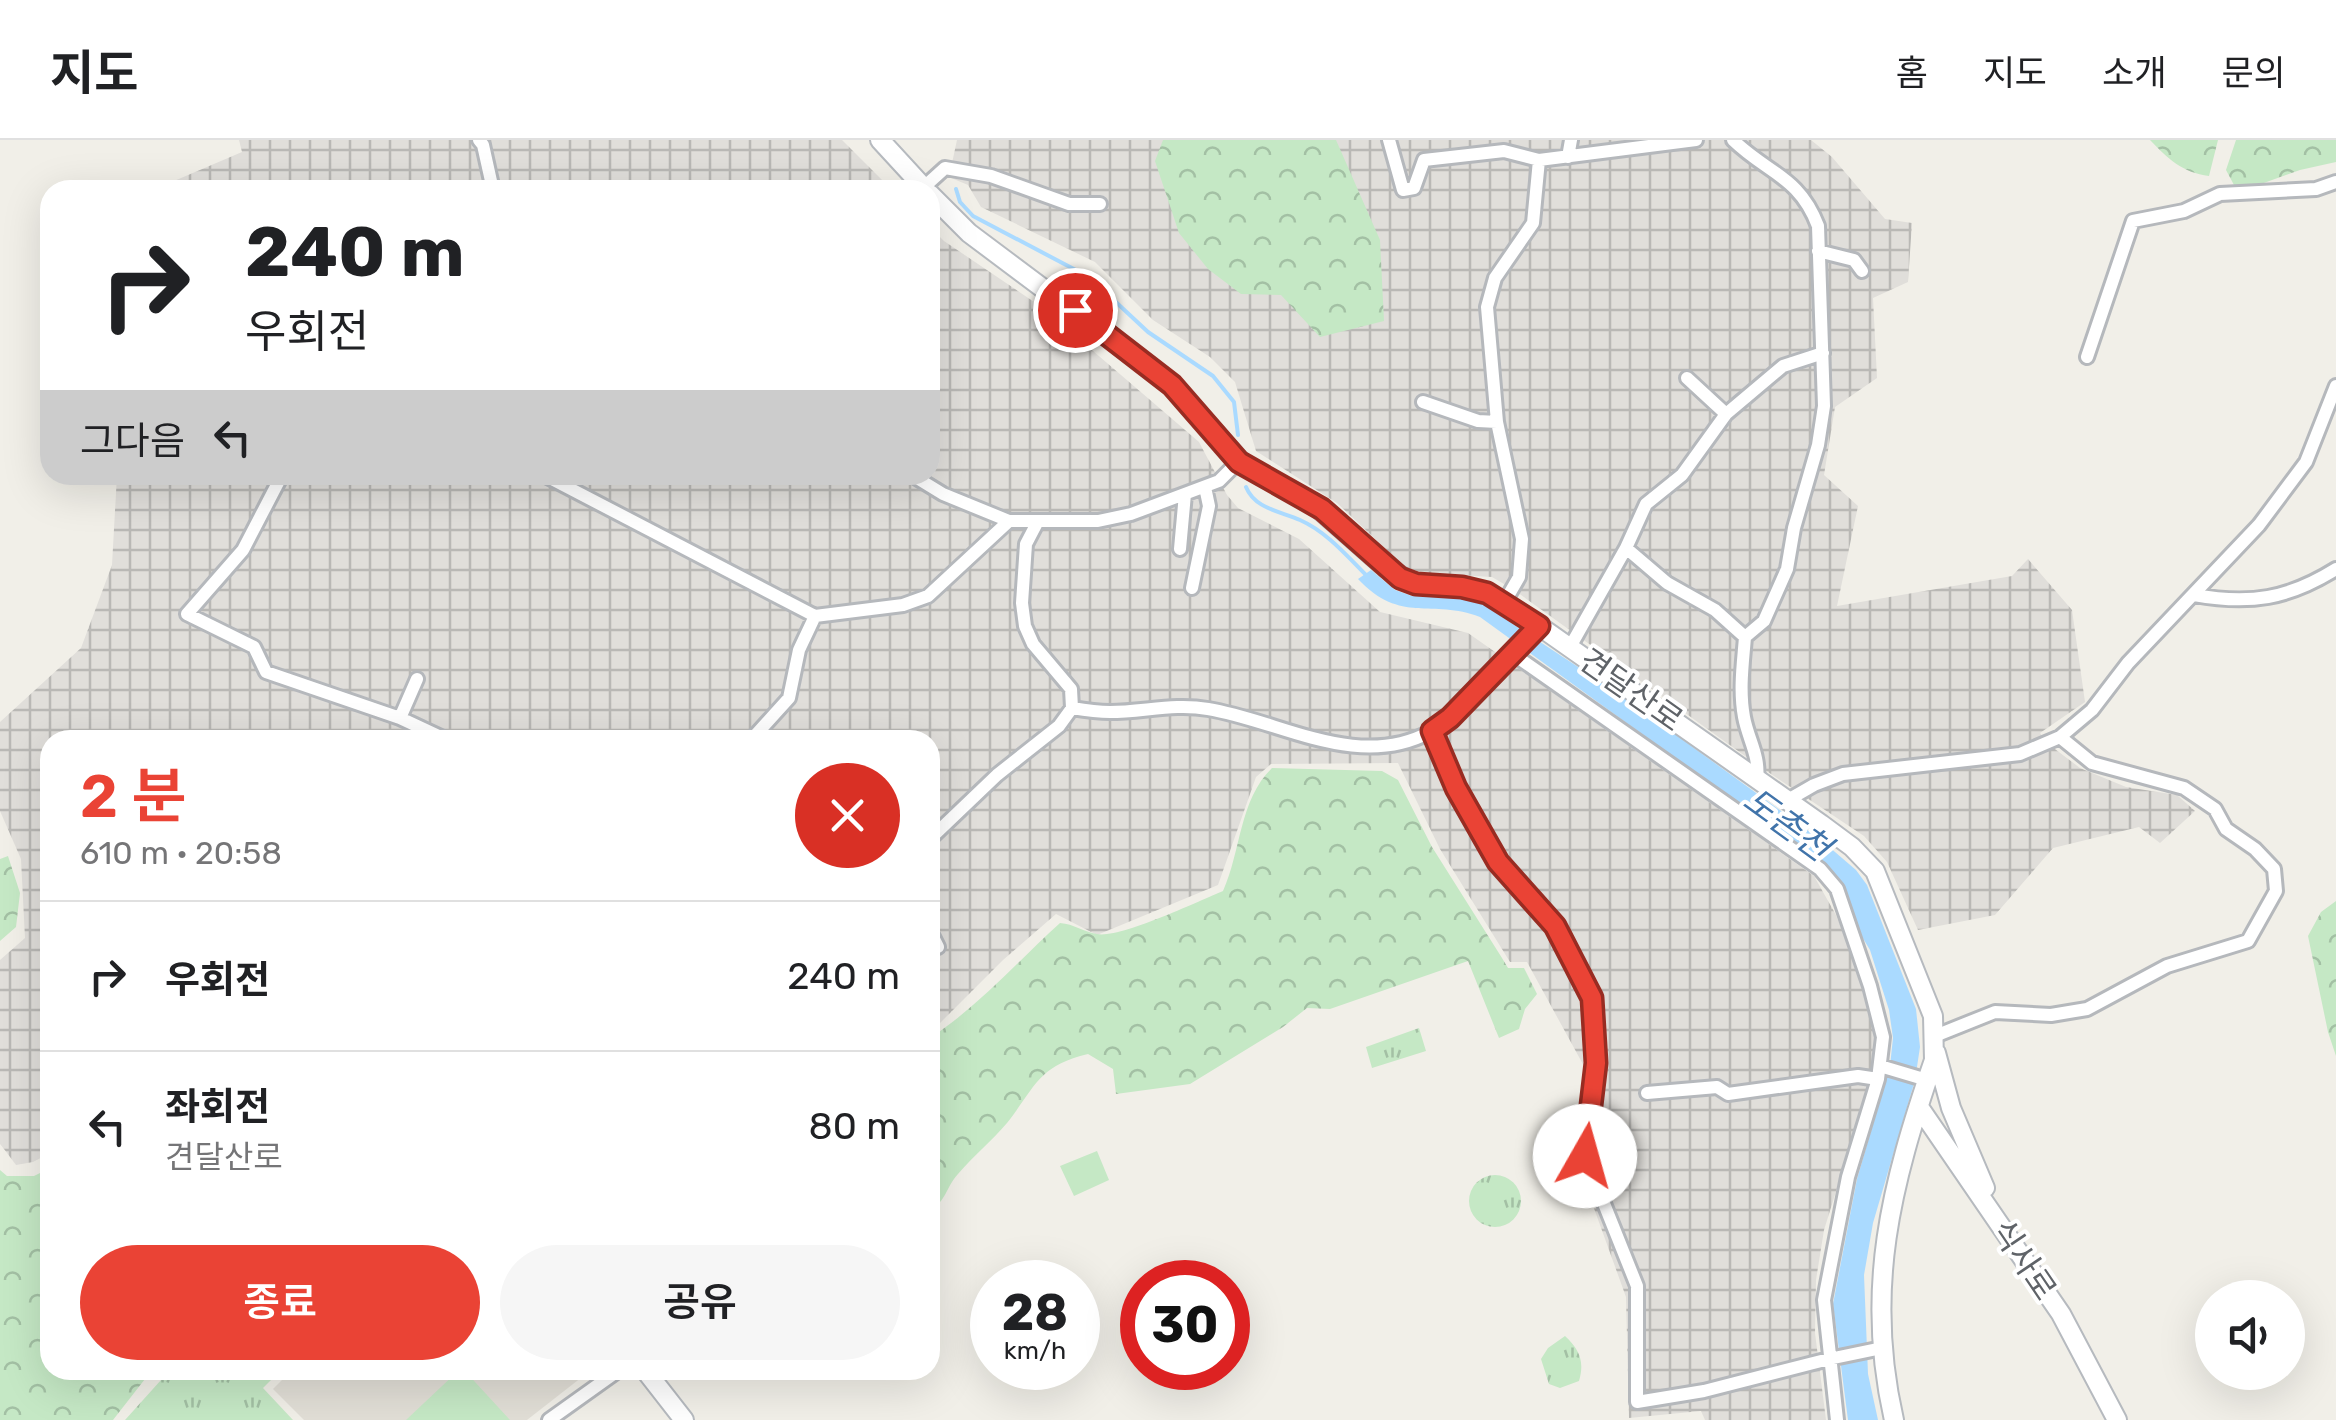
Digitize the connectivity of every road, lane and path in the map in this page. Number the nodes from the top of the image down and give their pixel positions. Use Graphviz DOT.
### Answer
graph roads {
  1 [pos="479,140"];
  2 [pos="880,140"];
  3 [pos="1389,140"];
  4 [pos="1571,140"];
  5 [pos="1696,140"];
  6 [pos="1733,140"];
  7 [pos="1568,158"];
  8 [pos="1539,160"];
  9 [pos="491,180"];
  10 [pos="918,180"];
  11 [pos="936,180"];
  12 [pos="2336,182"];
  13 [pos="940,203"];
  14 [pos="1100,204"];
  15 [pos="1818,251"];
  16 [pos="1862,271"];
  17 [pos="1822,353"];
  18 [pos="2088,357"];
  19 [pos="1687,378"];
  20 [pos="2336,386"];
  21 [pos="1423,402"];
  22 [pos="1726,414"];
  23 [pos="1497,422"];
  24 [pos="1239,462"];
  25 [pos="277,485"];
  26 [pos="563,485"];
  27 [pos="928,485"];
  28 [pos="1205,487"];
  29 [pos="1184,494"];
  30 [pos="1009,521"];
  31 [pos="1038,522"];
  32 [pos="1626,548"];
  33 [pos="1180,549"];
  34 [pos="2336,568"];
  35 [pos="1192,588"];
  36 [pos="2194,595"];
  37 [pos="1504,603"];
  38 [pos="815,616"];
  39 [pos="1537,627"];
  40 [pos="1746,637"];
  41 [pos="1570,647"];
  42 [pos="1514,650"];
  43 [pos="417,679"];
  44 [pos="1072,708"];
  45 [pos="400,718"];
  46 [pos="425,730"];
  47 [pos="760,730"];
  48 [pos="1432,731"];
  49 [pos="2060,737"];
  50 [pos="1757,778"];
  51 [pos="1788,800"];
  52 [pos="940,829"];
  53 [pos="1935,1043"];
  54 [pos="1881,1072"];
  55 [pos="1924,1080"];
  56 [pos="1646,1093"];
  57 [pos="1919,1107"];
  58 [pos="1986,1203"];
  59 [pos="1878,1350"];
  60 [pos="1832,1358"];
  61 [pos="605,1380"];
  62 [pos="653,1380"];
  63 [pos="548,1420"];
  64 [pos="684,1420"];
  65 [pos="1837,1420"];
  66 [pos="1894,1420"];
  67 [pos="2116,1420"];
  1 -- 9 [label="street"];
  2 -- 10 [label="street, 견달산로"];
  3 -- 8 [label="street"];
  4 -- 7 [label="street"];
  5 -- 7 [label="street"];
  6 -- 15 [label="street"];
  7 -- 8 [label="street"];
  8 -- 23 [label="street"];
  11 -- 14 [label="street"];
  12 -- 18 [label="street"];
  13 -- 24 [label="street, 견달산로"];
  15 -- 16 [label="street"];
  15 -- 17 [label="street"];
  17 -- 22 [label="street"];
  17 -- 40 [label="street"];
  19 -- 22 [label="street"];
  20 -- 36 [label="street"];
  21 -- 23 [label="street"];
  22 -- 32 [label="street"];
  23 -- 37 [label="street"];
  24 -- 28 [label="street"];
  24 -- 37 [label="street, 견달산로"];
  25 -- 45 [label="street"];
  26 -- 38 [label="street"];
  27 -- 30 [label="street"];
  28 -- 29 [label="street"];
  28 -- 35 [label="street"];
  29 -- 31 [label="street"];
  29 -- 33 [label="street"];
  30 -- 31 [label="street"];
  30 -- 38 [label="street"];
  31 -- 44 [label="street"];
  32 -- 40 [label="street"];
  32 -- 41 [label="street"];
  34 -- 36 [label="street"];
  36 -- 49 [label="street"];
  37 -- 39 [label="street, 견달산로"];
  38 -- 47 [label="street"];
  39 -- 41 [label="street, 견달산로"];
  39 -- 42 [label="street"];
  40 -- 50 [label="street"];
  41 -- 50 [label="street, 견달산로"];
  42 -- 48 [label="street"];
  42 -- 54 [label="street"];
  43 -- 45 [label="street"];
  44 -- 48 [label="street"];
  44 -- 52 [label="street"];
  45 -- 46 [label="street"];
  48 -- 60 [label="street"];
  49 -- 51 [label="street"];
  49 -- 53 [label="street"];
  50 -- 51 [label="street, 견달산로"];
  51 -- 53 [label="street, 견달산로"];
  53 -- 55 [label="street"];
  53 -- 58 [label="street, 견달산로"];
  54 -- 55 [label="street"];
  54 -- 56 [label="street"];
  54 -- 60 [label="street"];
  55 -- 57 [label="street"];
  57 -- 58 [label="street, 식사로"];
  57 -- 59 [label="street"];
  58 -- 67 [label="street, 식사로"];
  59 -- 60 [label="street"];
  59 -- 66 [label="street"];
  60 -- 65 [label="street"];
  61 -- 63 [label="street"];
  62 -- 64 [label="street"];
}
